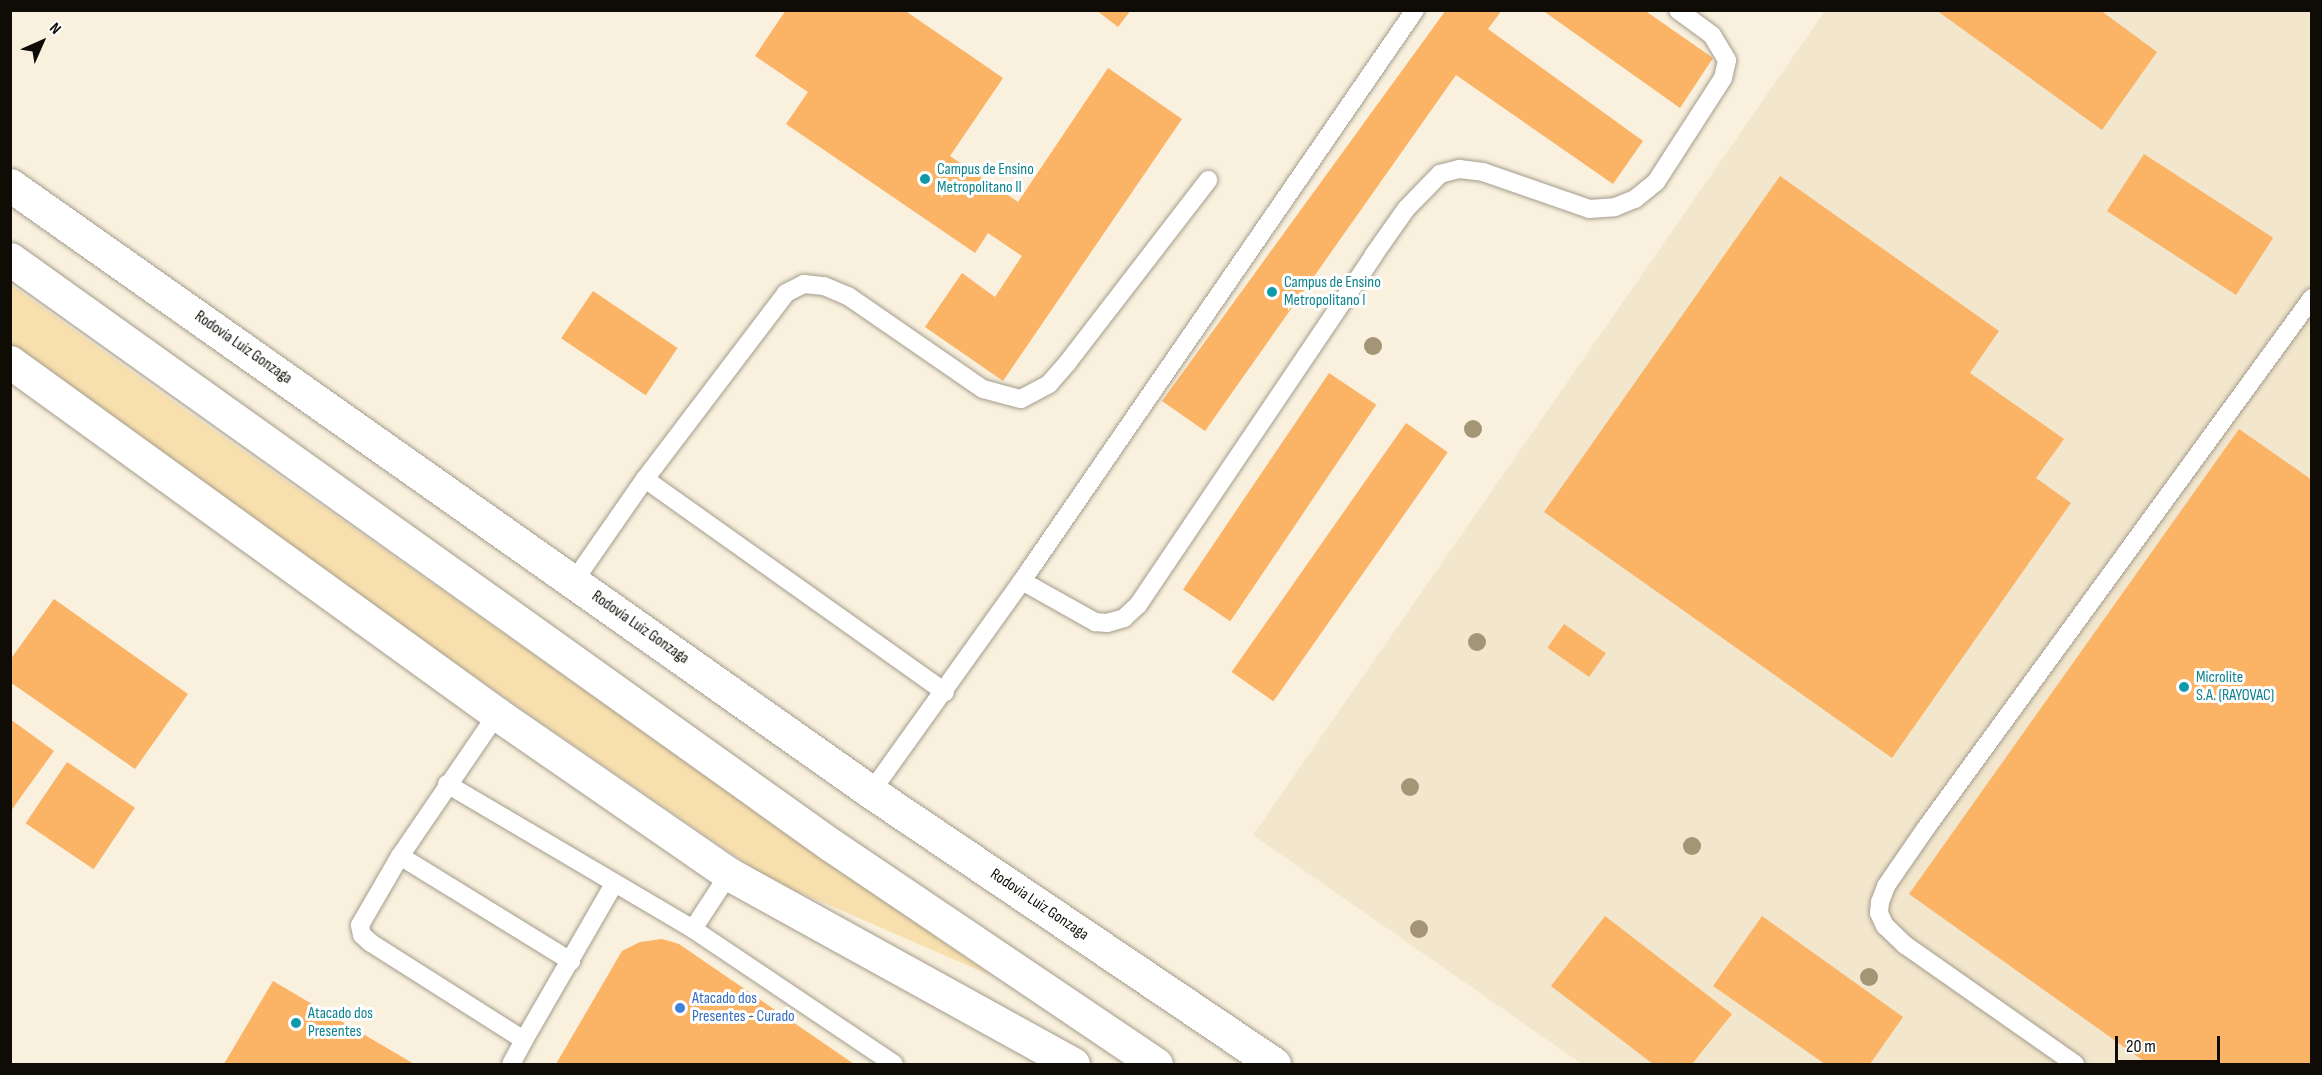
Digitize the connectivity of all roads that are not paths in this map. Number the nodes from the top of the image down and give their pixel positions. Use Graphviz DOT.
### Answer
graph roads {
  1 [pos="1415,10"];
  2 [pos="1678,10"];
  3 [pos="1208,180"];
  4 [pos="10,185"];
  5 [pos="10,259"];
  6 [pos="2312,298"];
  7 [pos="10,362"];
  8 [pos="645,479"];
  9 [pos="574,581"];
  10 [pos="1022,581"];
  11 [pos="945,692"];
  12 [pos="497,714"];
  13 [pos="447,784"];
  14 [pos="871,792"];
  15 [pos="400,856"];
  16 [pos="729,874"];
  17 [pos="614,884"];
  18 [pos="693,929"];
  19 [pos="571,961"];
  20 [pos="524,1040"];
  21 [pos="511,1065"];
  22 [pos="894,1065"];
  23 [pos="1073,1065"];
  24 [pos="1156,1065"];
  25 [pos="1274,1065"];
  26 [pos="2075,1065"];
  1 -- 10 [label="lane"];
  2 -- 10 [label="lane"];
  3 -- 8 [label="lane"];
  4 -- 9 [label="highway, Rodovia Luiz Gonzaga"];
  5 -- 24 [label="highway"];
  6 -- 26 [label="lane"];
  7 -- 12 [label="highway"];
  8 -- 9 [label="lane"];
  8 -- 11 [label="lane"];
  9 -- 14 [label="highway, Rodovia Luiz Gonzaga"];
  10 -- 11 [label="lane"];
  11 -- 14 [label="lane"];
  12 -- 13 [label="lane"];
  12 -- 16 [label="highway"];
  13 -- 15 [label="lane"];
  13 -- 17 [label="lane"];
  14 -- 25 [label="highway, Rodovia Luiz Gonzaga"];
  15 -- 19 [label="lane"];
  15 -- 20 [label="lane"];
  16 -- 18 [label="lane"];
  16 -- 23 [label="highway"];
  17 -- 18 [label="lane"];
  17 -- 19 [label="lane"];
  18 -- 22 [label="lane"];
  19 -- 20 [label="lane"];
  20 -- 21 [label="lane"];
}
